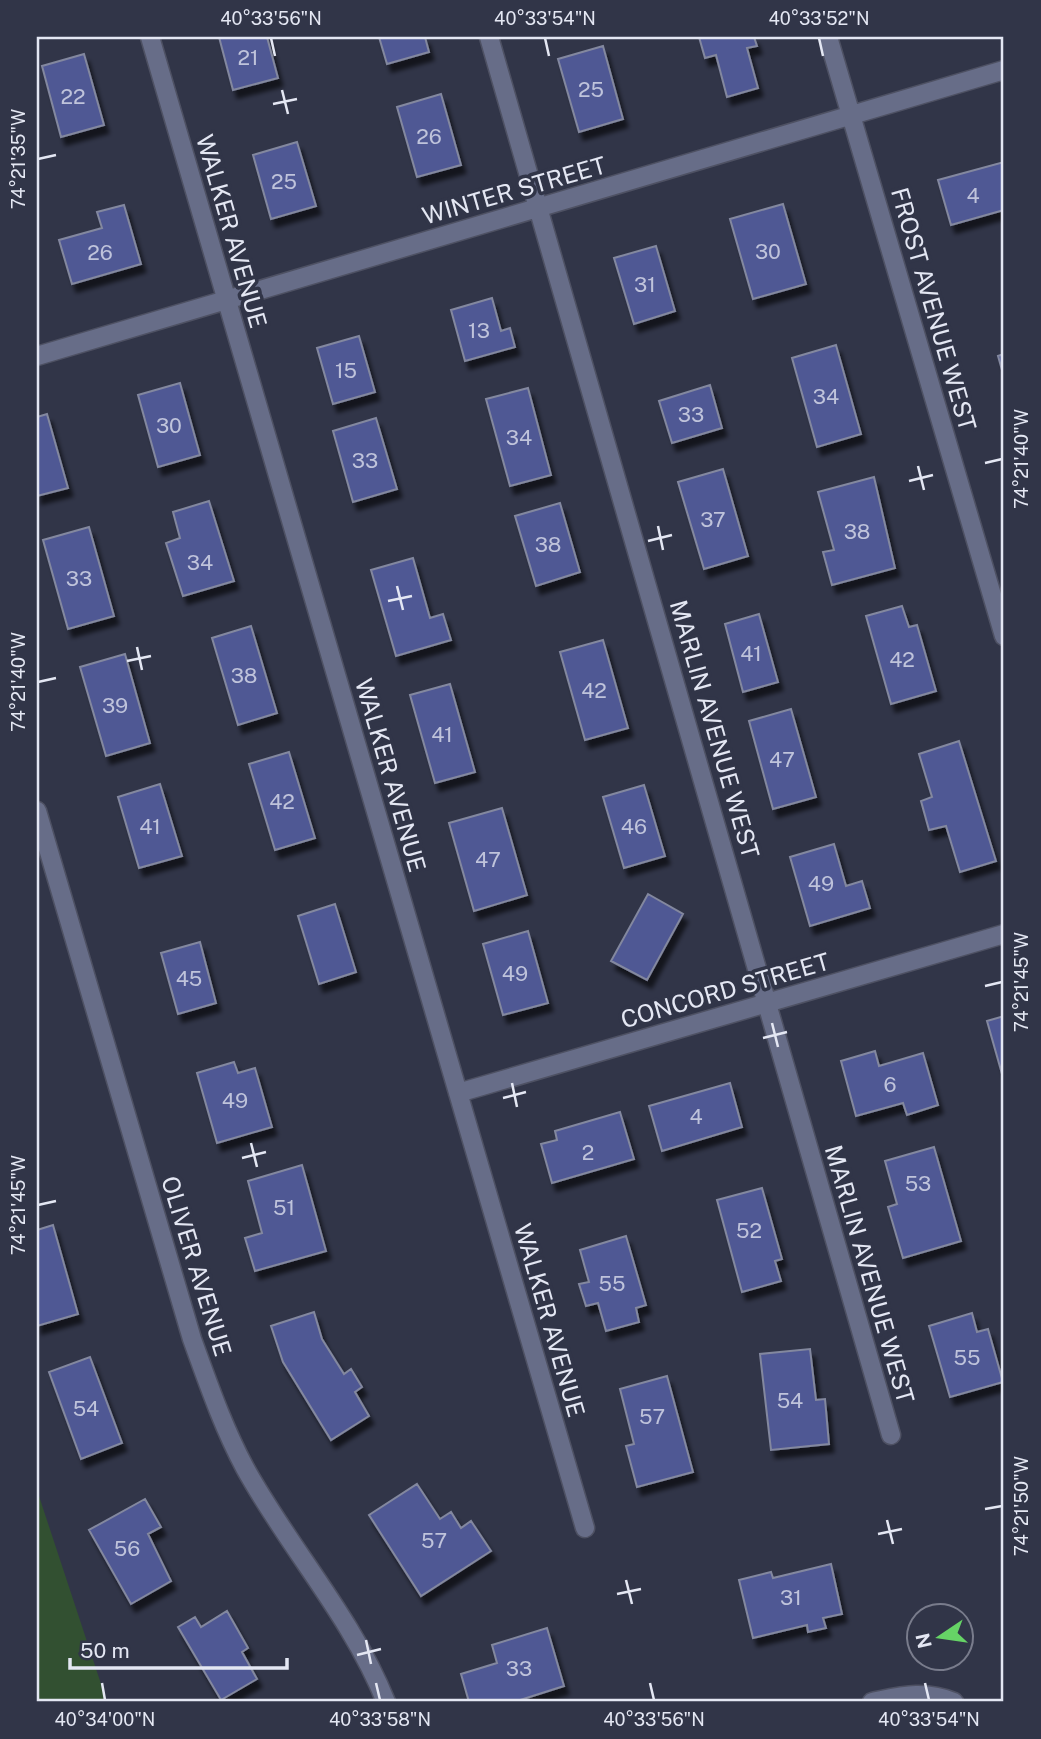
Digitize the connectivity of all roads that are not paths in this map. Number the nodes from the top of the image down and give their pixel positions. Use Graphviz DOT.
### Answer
graph roads {
  1 [pos="150,37"];
  2 [pos="489,37"];
  3 [pos="828,37"];
  4 [pos="1004,70"];
  5 [pos="851,116"];
  6 [pos="540,208"];
  7 [pos="227,300"];
  8 [pos="37,356"];
  9 [pos="1004,636"];
  10 [pos="37,811"];
  11 [pos="1004,934"];
  12 [pos="768,1003"];
  13 [pos="458,1093"];
  14 [pos="891,1435"];
  15 [pos="585,1528"];
  16 [pos="386,1702"];
  17 [pos="872,1702"];
  18 [pos="954,1702"];
  1 -- 7 [label="street, WALKER AVENUE"];
  2 -- 6 [label="street, MARLIN AVENUE WEST"];
  3 -- 5 [label="street, FROST AVENUE WEST"];
  4 -- 5 [label="street, WINTER STREET"];
  5 -- 6 [label="street, WINTER STREET"];
  5 -- 9 [label="street, FROST AVENUE WEST"];
  6 -- 7 [label="street, WINTER STREET"];
  6 -- 12 [label="street, MARLIN AVENUE WEST"];
  7 -- 8 [label="street, WINTER STREET"];
  7 -- 13 [label="street, WALKER AVENUE"];
  10 -- 16 [label="street, OLIVER AVENUE"];
  11 -- 12 [label="street, CONCORD STREET"];
  12 -- 13 [label="street, CONCORD STREET"];
  12 -- 14 [label="street, MARLIN AVENUE WEST"];
  13 -- 15 [label="street, WALKER AVENUE"];
  17 -- 18 [label="street"];
}
